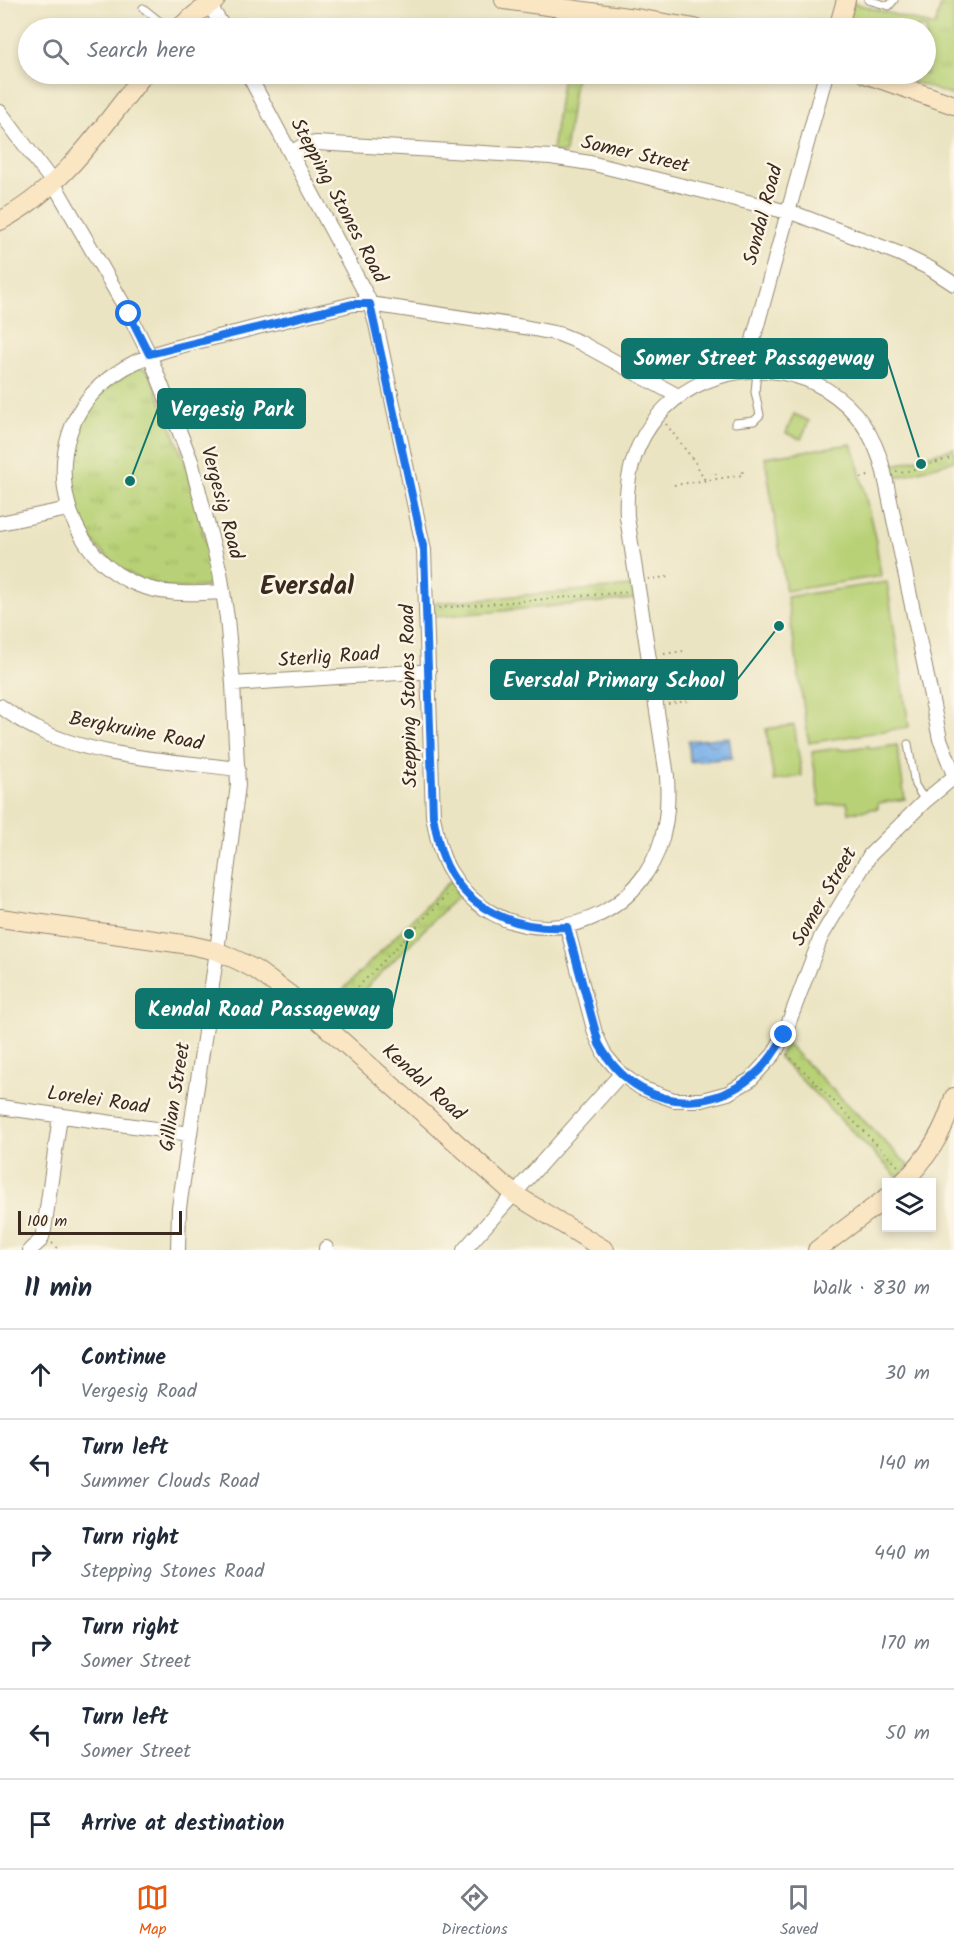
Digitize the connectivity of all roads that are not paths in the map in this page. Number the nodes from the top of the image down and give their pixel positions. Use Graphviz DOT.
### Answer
graph roads {
  1 [pos="504,0"];
  2 [pos="846,0"];
  3 [pos="868,0"];
  4 [pos="894,0"];
  5 [pos="211,1"];
  6 [pos="143,8"];
  7 [pos="156,18"];
  8 [pos="191,18"];
  9 [pos="219,18"];
  10 [pos="635,18"];
  11 [pos="841,18"];
  12 [pos="136,84"];
  13 [pos="253,84"];
  14 [pos="823,84"];
  15 [pos="894,84"];
  16 [pos="954,105"];
  17 [pos="0,112"];
  18 [pos="291,153"];
  19 [pos="54,184"];
  20 [pos="788,212"];
  21 [pos="0,221"];
  22 [pos="954,284"];
  23 [pos="370,304"];
  24 [pos="149,354"];
  25 [pos="754,370"];
  26 [pos="678,396"];
  27 [pos="735,423"];
  28 [pos="68,509"];
  29 [pos="0,524"];
  30 [pos="223,592"];
  31 [pos="429,671"];
  32 [pos="233,684"];
  33 [pos="0,706"];
  34 [pos="908,744"];
  35 [pos="238,770"];
  36 [pos="954,776"];
  37 [pos="925,801"];
  38 [pos="0,918"];
  39 [pos="567,927"];
  40 [pos="217,951"];
  41 [pos="621,1074"];
  42 [pos="954,1097"];
  43 [pos="0,1107"];
  44 [pos="60,1116"];
  45 [pos="190,1134"];
  46 [pos="908,1178"];
  47 [pos="514,1194"];
  48 [pos="882,1200"];
  49 [pos="30,1250"];
  50 [pos="178,1250"];
  51 [pos="464,1250"];
  52 [pos="605,1250"];
  53 [pos="818,1250"];
  1 -- 10 [label="street"];
  2 -- 11 [label="street"];
  3 -- 4 [label="lane"];
  5 -- 8 [label="street"];
  5 -- 9 [label="street"];
  6 -- 7 [label="lane"];
  12 -- 19 [label="street"];
  13 -- 18 [label="street, Stepping Stones Road"];
  14 -- 20 [label="street, Sondal Road"];
  15 -- 16 [label="street"];
  17 -- 19 [label="street, Vergesig Road"];
  18 -- 20 [label="street, Somer Street"];
  18 -- 23 [label="street, Stepping Stones Road"];
  19 -- 21 [label="street"];
  19 -- 24 [label="street, Vergesig Road"];
  20 -- 22 [label="street, Somer Street"];
  20 -- 25 [label="street, Sondal Road"];
  23 -- 24 [label="street"];
  23 -- 26 [label="street"];
  23 -- 31 [label="street, Stepping Stones Road"];
  24 -- 28 [label="street"];
  24 -- 30 [label="street, Vergesig Road"];
  25 -- 26 [label="street, Stepping Stones Road"];
  25 -- 27 [label="lane"];
  25 -- 36 [label="street, Stepping Stones Road"];
  26 -- 39 [label="street, Stepping Stones Road"];
  28 -- 29 [label="street"];
  28 -- 30 [label="street"];
  30 -- 32 [label="street, Vergesig Road"];
  31 -- 32 [label="street, Sterlig Road"];
  31 -- 39 [label="street, Stepping Stones Road"];
  32 -- 35 [label="street, Vergesig Road"];
  33 -- 35 [label="street, Bergkruine Road"];
  34 -- 37 [label="lane"];
  35 -- 40 [label="street, Vergesig Road"];
  36 -- 37 [label="street, Somer Street"];
  37 -- 41 [label="street, Somer Street"];
  38 -- 40 [label="street, Kendal Road"];
  39 -- 41 [label="street, Somer Street"];
  40 -- 45 [label="street, Gillian Street"];
  40 -- 47 [label="street, Kendal Road"];
  41 -- 47 [label="street"];
  42 -- 46 [label="street"];
  43 -- 44 [label="street, Lorelei Road"];
  44 -- 45 [label="street, Lorelei Road"];
  44 -- 49 [label="street"];
  45 -- 50 [label="street, Gillian Street"];
  47 -- 51 [label="street"];
  47 -- 52 [label="street, Kendal Road"];
  48 -- 53 [label="street"];
}
